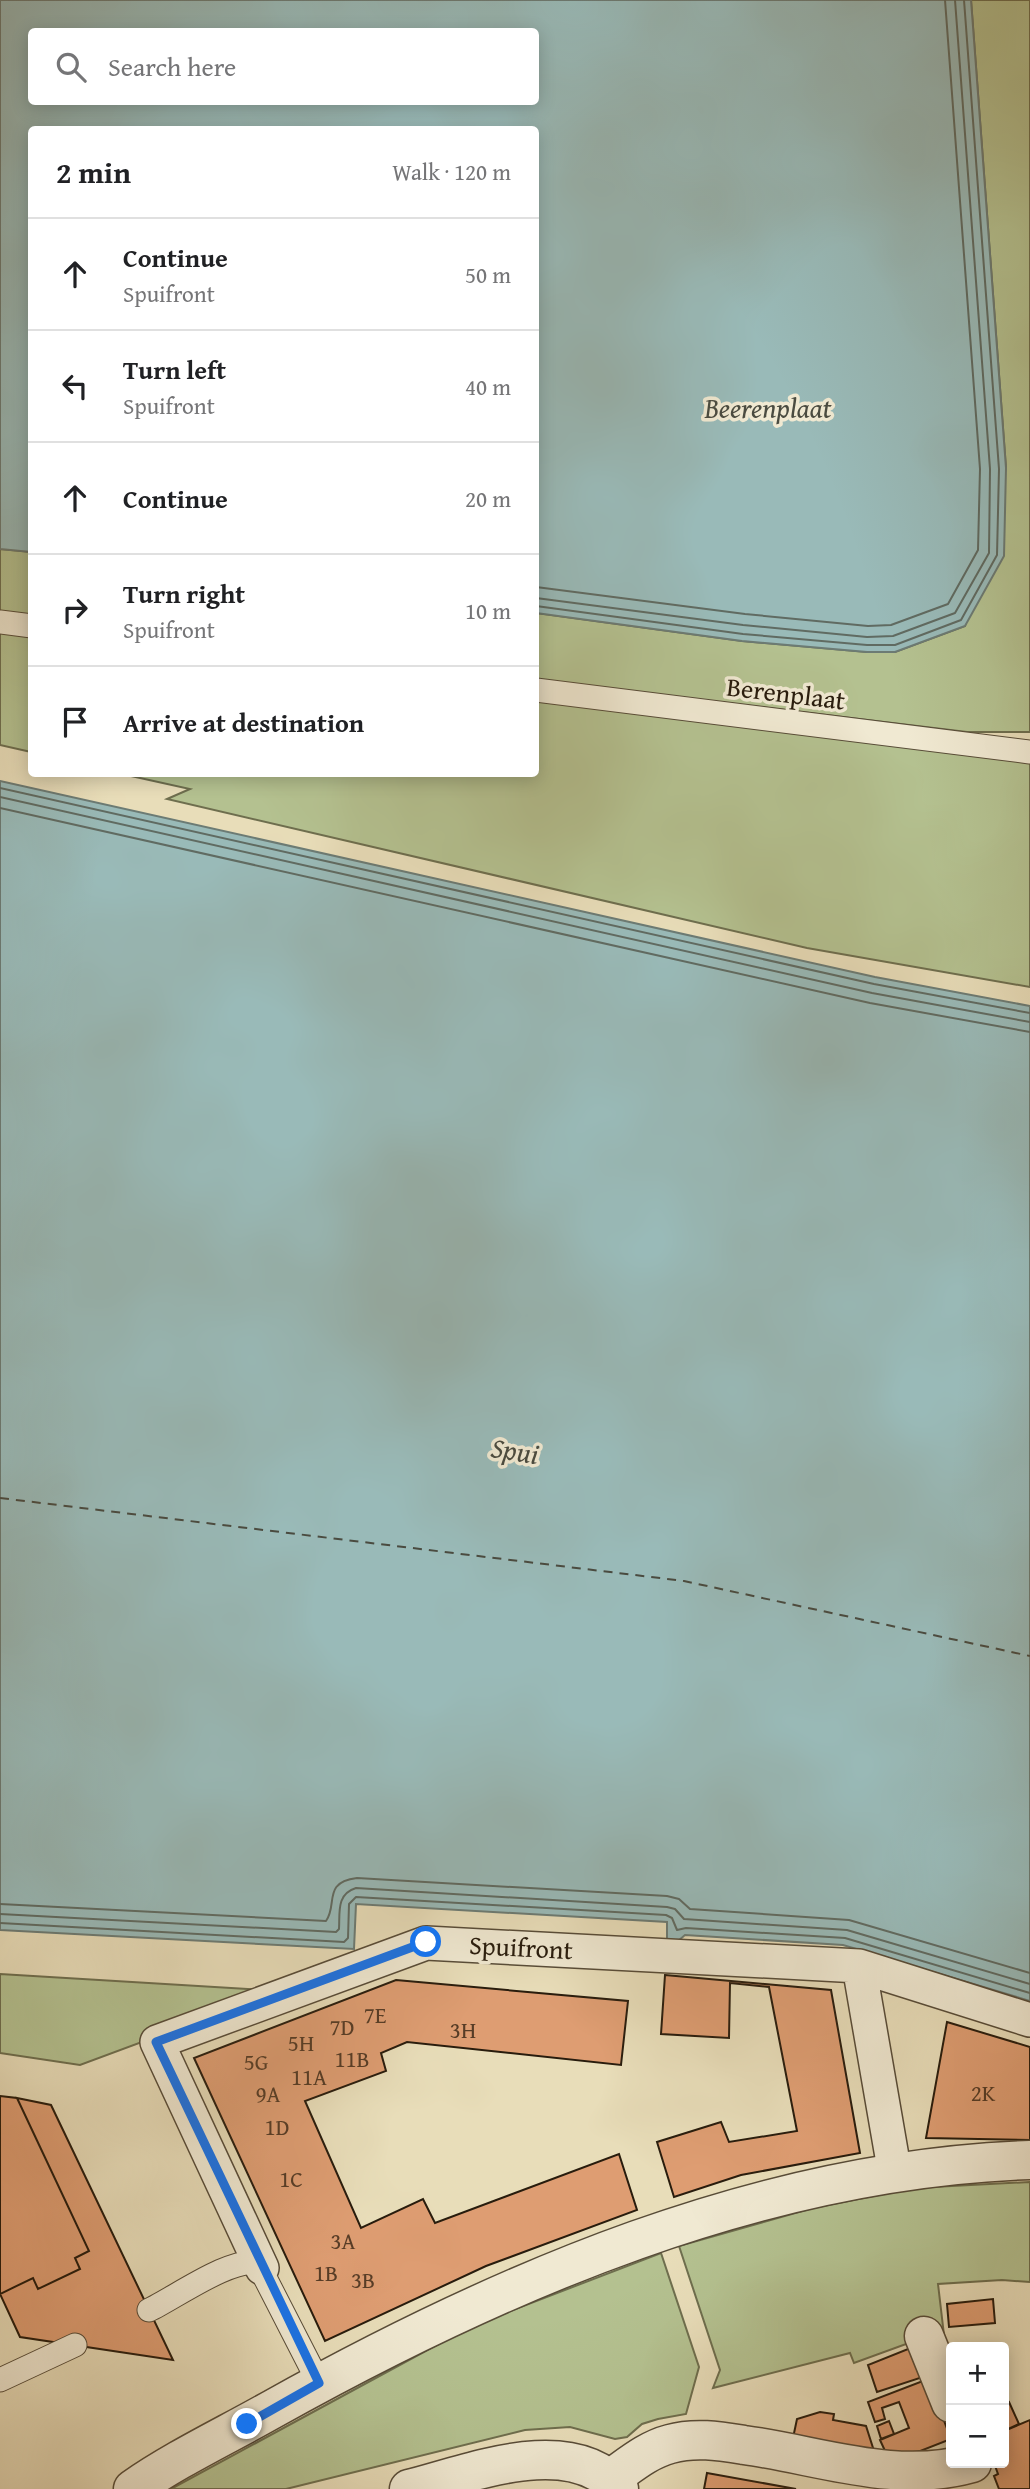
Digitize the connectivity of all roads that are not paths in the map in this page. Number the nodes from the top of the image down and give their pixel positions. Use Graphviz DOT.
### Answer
graph roads {
  1 [pos="0,622"];
  2 [pos="28,626"];
  3 [pos="539,690"];
  4 [pos="1030,752"];
  5 [pos="859,1966"];
  6 [pos="1030,2020"];
  7 [pos="1030,2160"];
  8 [pos="895,2174"];
  9 [pos="262,2268"];
  10 [pos="149,2310"];
  11 [pos="924,2336"];
  12 [pos="75,2345"];
  13 [pos="0,2380"];
  14 [pos="319,2383"];
  15 [pos="946,2391"];
  16 [pos="946,2468"];
  17 [pos="976,2468"];
  18 [pos="614,2484"];
  19 [pos="133,2489"];
  20 [pos="409,2489"];
  21 [pos="986,2489"];
  1 -- 2 [label="lane"];
  3 -- 4 [label="lane, Berenplaat"];
  5 -- 6 [label="street, Spuifront"];
  5 -- 8 [label="street"];
  5 -- 9 [label="street, Spuifront"];
  7 -- 8 [label="street"];
  8 -- 14 [label="street"];
  9 -- 10 [label="lane"];
  9 -- 14 [label="lane"];
  11 -- 15 [label="street"];
  12 -- 13 [label="lane"];
  14 -- 19 [label="street"];
  16 -- 18 [label="street"];
  17 -- 21 [label="street"];
  18 -- 20 [label="street"];
}
